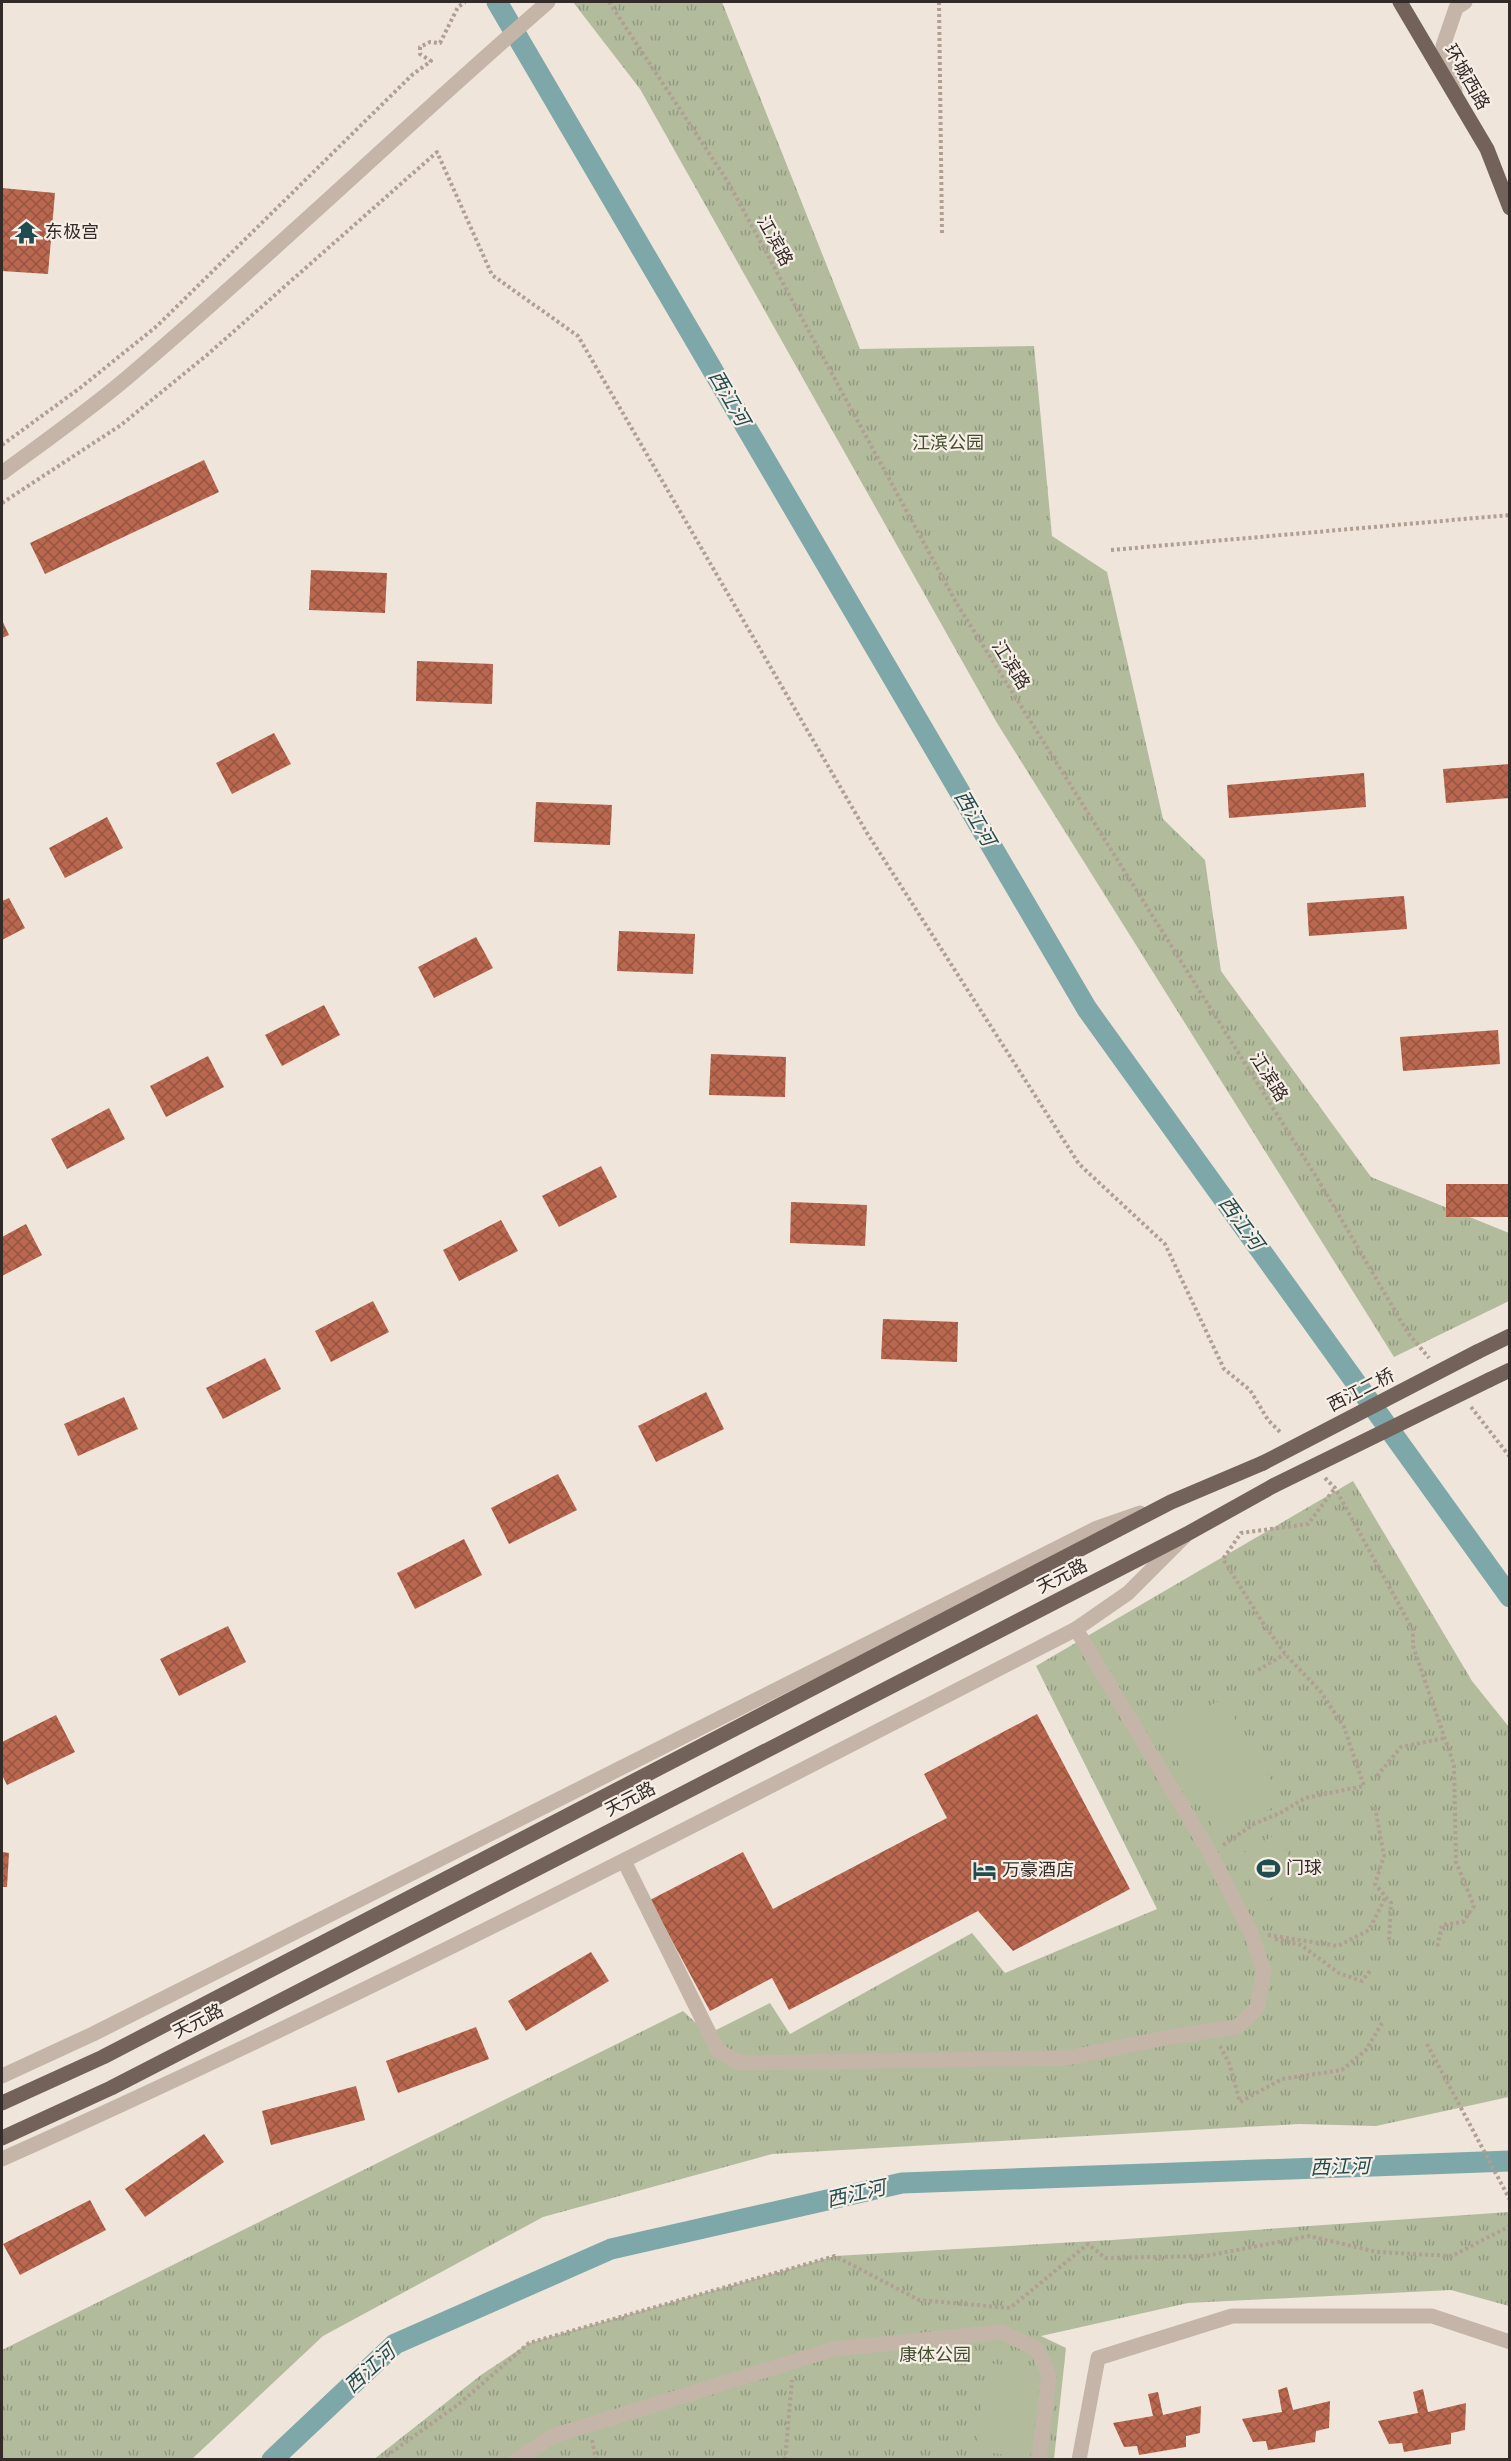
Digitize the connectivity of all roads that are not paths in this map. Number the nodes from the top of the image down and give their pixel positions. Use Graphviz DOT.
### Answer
graph roads {
  1 [pos="548,2"];
  2 [pos="1400,2"];
  3 [pos="1465,2"];
  4 [pos="1457,97"];
  5 [pos="1509,208"];
  6 [pos="2,473"];
  7 [pos="1509,1336"];
  8 [pos="1509,1370"];
  9 [pos="1263,1463"];
  10 [pos="1171,1502"];
  11 [pos="1186,1534"];
  12 [pos="1076,1629"];
  13 [pos="624,1861"];
  14 [pos="2,2076"];
  15 [pos="2,2103"];
  16 [pos="2,2138"];
  17 [pos="2,2159"];
  18 [pos="1509,2342"];
  19 [pos="516,2460"];
  20 [pos="1039,2460"];
  21 [pos="1079,2460"];
  1 -- 6 [label="street"];
  2 -- 4 [label="main road, 环城西路"];
  3 -- 4 [label="street"];
  4 -- 5 [label="main road, 环城西路"];
  7 -- 9 [label="main road, 西江二桥, bridge"];
  8 -- 11 [label="main road, 天元路, bridge"];
  9 -- 10 [label="main road, 天元路"];
  10 -- 14 [label="street"];
  10 -- 15 [label="main road, 天元路"];
  11 -- 12 [label="street"];
  11 -- 16 [label="main road, 天元路"];
  12 -- 13 [label="street"];
  12 -- 13 [label="street"];
  13 -- 17 [label="street"];
  18 -- 21 [label="street"];
  19 -- 20 [label="street"];
}
